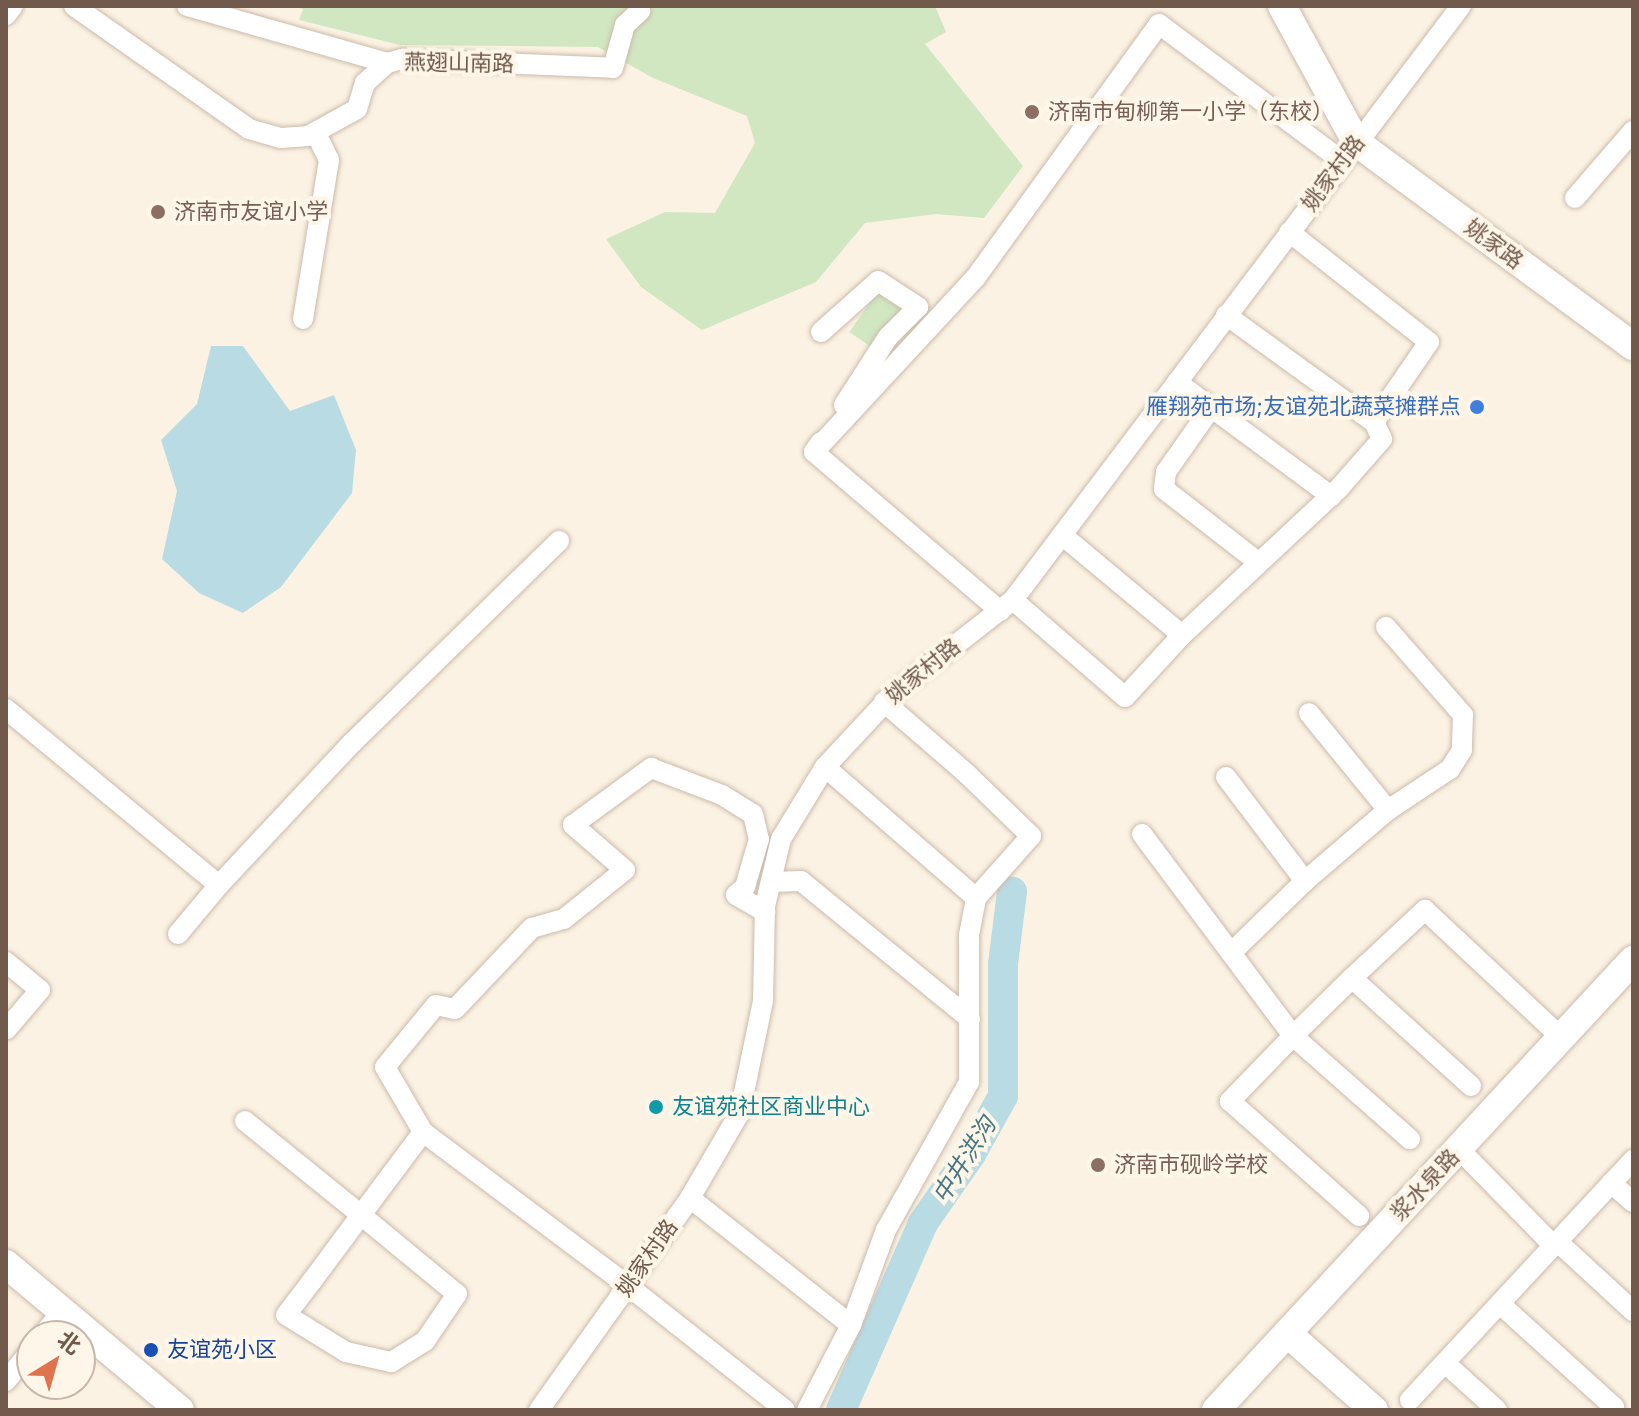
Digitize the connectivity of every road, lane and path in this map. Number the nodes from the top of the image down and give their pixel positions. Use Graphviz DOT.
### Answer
graph roads {
  1 [pos="13,6"];
  2 [pos="74,6"];
  3 [pos="187,6"];
  4 [pos="1282,6"];
  5 [pos="1461,6"];
  6 [pos="640,11"];
  7 [pos="6,15"];
  8 [pos="387,63"];
  9 [pos="1633,131"];
  10 [pos="316,133"];
  11 [pos="1349,151"];
  12 [pos="1575,198"];
  13 [pos="1289,232"];
  14 [pos="1226,315"];
  15 [pos="303,319"];
  16 [pos="821,332"];
  17 [pos="1633,346"];
  18 [pos="1177,382"];
  19 [pos="1211,408"];
  20 [pos="1374,422"];
  21 [pos="814,452"];
  22 [pos="1331,496"];
  23 [pos="1062,535"];
  24 [pos="559,541"];
  25 [pos="1259,563"];
  26 [pos="1006,606"];
  27 [pos="1386,627"];
  28 [pos="1182,635"];
  29 [pos="884,702"];
  30 [pos="6,709"];
  31 [pos="1309,713"];
  32 [pos="825,767"];
  33 [pos="1226,777"];
  34 [pos="1388,810"];
  35 [pos="1142,834"];
  36 [pos="1305,881"];
  37 [pos="771,882"];
  38 [pos="219,885"];
  39 [pos="976,898"];
  40 [pos="765,912"];
  41 [pos="178,934"];
  42 [pos="1231,953"];
  43 [pos="1633,960"];
  44 [pos="6,962"];
  45 [pos="1352,978"];
  46 [pos="970,1019"];
  47 [pos="6,1030"];
  48 [pos="1293,1036"];
  49 [pos="1562,1038"];
  50 [pos="1471,1086"];
  51 [pos="245,1121"];
  52 [pos="423,1132"];
  53 [pos="1410,1139"];
  54 [pos="1459,1149"];
  55 [pos="1633,1160"];
  56 [pos="1611,1183"];
  57 [pos="690,1198"];
  58 [pos="1633,1202"];
  59 [pos="361,1215"];
  60 [pos="1359,1216"];
  61 [pos="1556,1244"];
  62 [pos="6,1264"];
  63 [pos="627,1285"];
  64 [pos="1500,1304"];
  65 [pos="62,1311"];
  66 [pos="1633,1311"];
  67 [pos="55,1320"];
  68 [pos="851,1325"];
  69 [pos="1287,1333"];
  70 [pos="1445,1363"];
  71 [pos="1410,1400"];
  72 [pos="1614,1407"];
  73 [pos="180,1410"];
  74 [pos="539,1410"];
  75 [pos="785,1410"];
  76 [pos="807,1410"];
  77 [pos="1216,1410"];
  78 [pos="1374,1410"];
  79 [pos="1497,1410"];
  1 -- 7 [label="street"];
  2 -- 10 [label="street, 燕翅山南路"];
  3 -- 8 [label="street"];
  4 -- 11 [label="main road"];
  5 -- 11 [label="street, 姚家村路"];
  6 -- 8 [label="street, 燕翅山南路"];
  8 -- 10 [label="street, 燕翅山南路"];
  9 -- 12 [label="street"];
  10 -- 15 [label="street"];
  11 -- 13 [label="street, 姚家村路"];
  11 -- 17 [label="main road, 姚家路"];
  11 -- 21 [label="street"];
  13 -- 14 [label="street, 姚家村路"];
  13 -- 20 [label="street"];
  14 -- 18 [label="street, 姚家村路"];
  14 -- 20 [label="street"];
  16 -- 21 [label="street"];
  18 -- 19 [label="street"];
  18 -- 23 [label="street, 姚家村路"];
  19 -- 22 [label="street"];
  19 -- 25 [label="street"];
  20 -- 22 [label="street"];
  21 -- 26 [label="street"];
  22 -- 25 [label="street"];
  23 -- 26 [label="street, 姚家村路"];
  23 -- 28 [label="street"];
  24 -- 38 [label="street"];
  25 -- 28 [label="street"];
  26 -- 28 [label="street"];
  26 -- 29 [label="street, 姚家村路"];
  27 -- 34 [label="street"];
  29 -- 32 [label="street, 姚家村路"];
  29 -- 39 [label="street"];
  30 -- 38 [label="street"];
  31 -- 34 [label="street"];
  32 -- 37 [label="street, 姚家村路"];
  32 -- 39 [label="street"];
  33 -- 36 [label="street"];
  34 -- 36 [label="street"];
  35 -- 42 [label="street"];
  36 -- 42 [label="street"];
  37 -- 40 [label="street, 姚家村路"];
  37 -- 46 [label="street"];
  38 -- 41 [label="street"];
  39 -- 46 [label="street"];
  40 -- 52 [label="street"];
  40 -- 57 [label="street, 姚家村路"];
  42 -- 48 [label="street"];
  43 -- 49 [label="main road, 浆水泉路"];
  44 -- 47 [label="street"];
  45 -- 48 [label="street"];
  45 -- 49 [label="street"];
  45 -- 50 [label="street"];
  46 -- 68 [label="street"];
  48 -- 53 [label="street"];
  48 -- 60 [label="street"];
  49 -- 54 [label="main road, 浆水泉路"];
  51 -- 59 [label="street"];
  52 -- 59 [label="street"];
  52 -- 63 [label="street"];
  54 -- 61 [label="street"];
  54 -- 69 [label="main road, 浆水泉路"];
  55 -- 56 [label="street"];
  56 -- 58 [label="street"];
  56 -- 61 [label="street"];
  57 -- 63 [label="street, 姚家村路"];
  57 -- 68 [label="street"];
  59 -- 59 [label="street"];
  61 -- 64 [label="street"];
  61 -- 66 [label="street"];
  62 -- 65 [label="main road"];
  63 -- 74 [label="street, 姚家村路"];
  63 -- 75 [label="street"];
  64 -- 70 [label="street"];
  64 -- 72 [label="street"];
  65 -- 67 [label="street"];
  65 -- 73 [label="main road"];
  68 -- 76 [label="street"];
  69 -- 77 [label="main road, 浆水泉路"];
  69 -- 78 [label="main road"];
  70 -- 71 [label="street"];
  70 -- 79 [label="street"];
}
